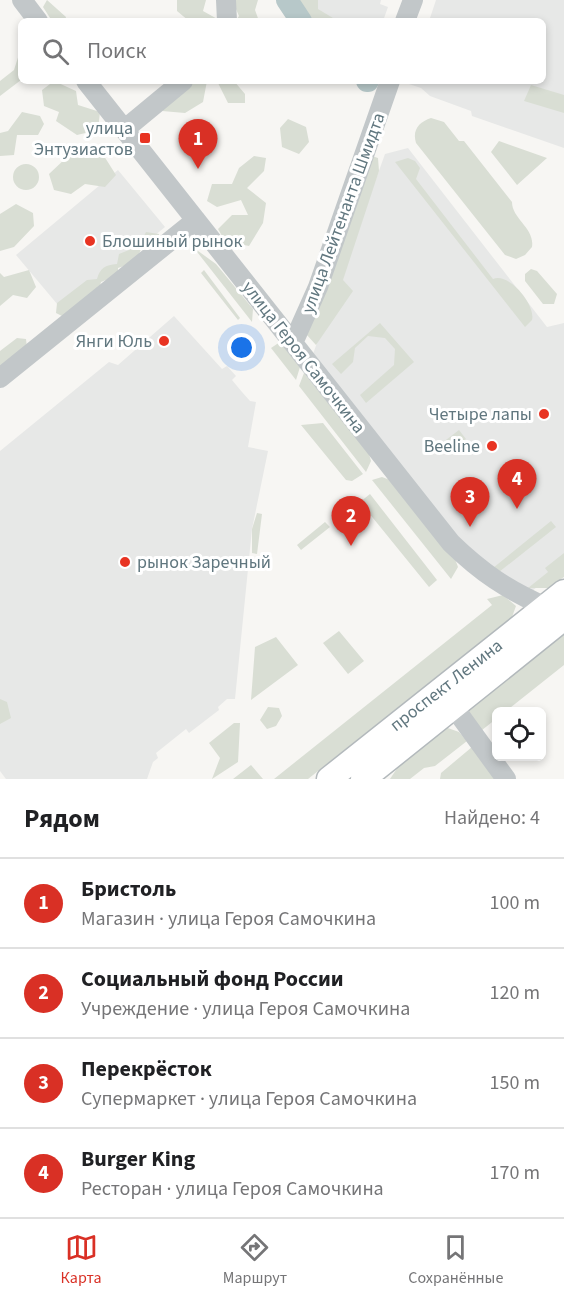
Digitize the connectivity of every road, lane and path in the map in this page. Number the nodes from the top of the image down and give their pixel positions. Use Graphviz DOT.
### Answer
graph roads {
  1 [pos="22,0"];
  2 [pos="226,0"];
  3 [pos="413,0"];
  4 [pos="36,18"];
  5 [pos="227,18"];
  6 [pos="406,18"];
  7 [pos="88,84"];
  8 [pos="179,84"];
  9 [pos="389,84"];
  10 [pos="125,129"];
  11 [pos="196,220"];
  12 [pos="293,343"];
  13 [pos="0,378"];
  14 [pos="558,606"];
  15 [pos="453,706"];
  16 [pos="329,779"];
  17 [pos="363,779"];
  18 [pos="506,779"];
  1 -- 4 [label="street"];
  2 -- 5 [label="street"];
  3 -- 6 [label="street"];
  7 -- 10 [label="street, улица Героя Самочкина"];
  8 -- 10 [label="street"];
  9 -- 12 [label="street, улица Лейтенанта Шмидта"];
  10 -- 11 [label="street, улица Героя Самочкина"];
  11 -- 12 [label="street, улица Героя Самочкина"];
  11 -- 13 [label="street"];
  12 -- 14 [label="street, улица Героя Самочкина"];
  14 -- 15 [label="main road, проспект Ленина"];
  14 -- 16 [label="main road, проспект Ленина"];
  15 -- 17 [label="main road, проспект Ленина"];
  15 -- 18 [label="street"];
}
